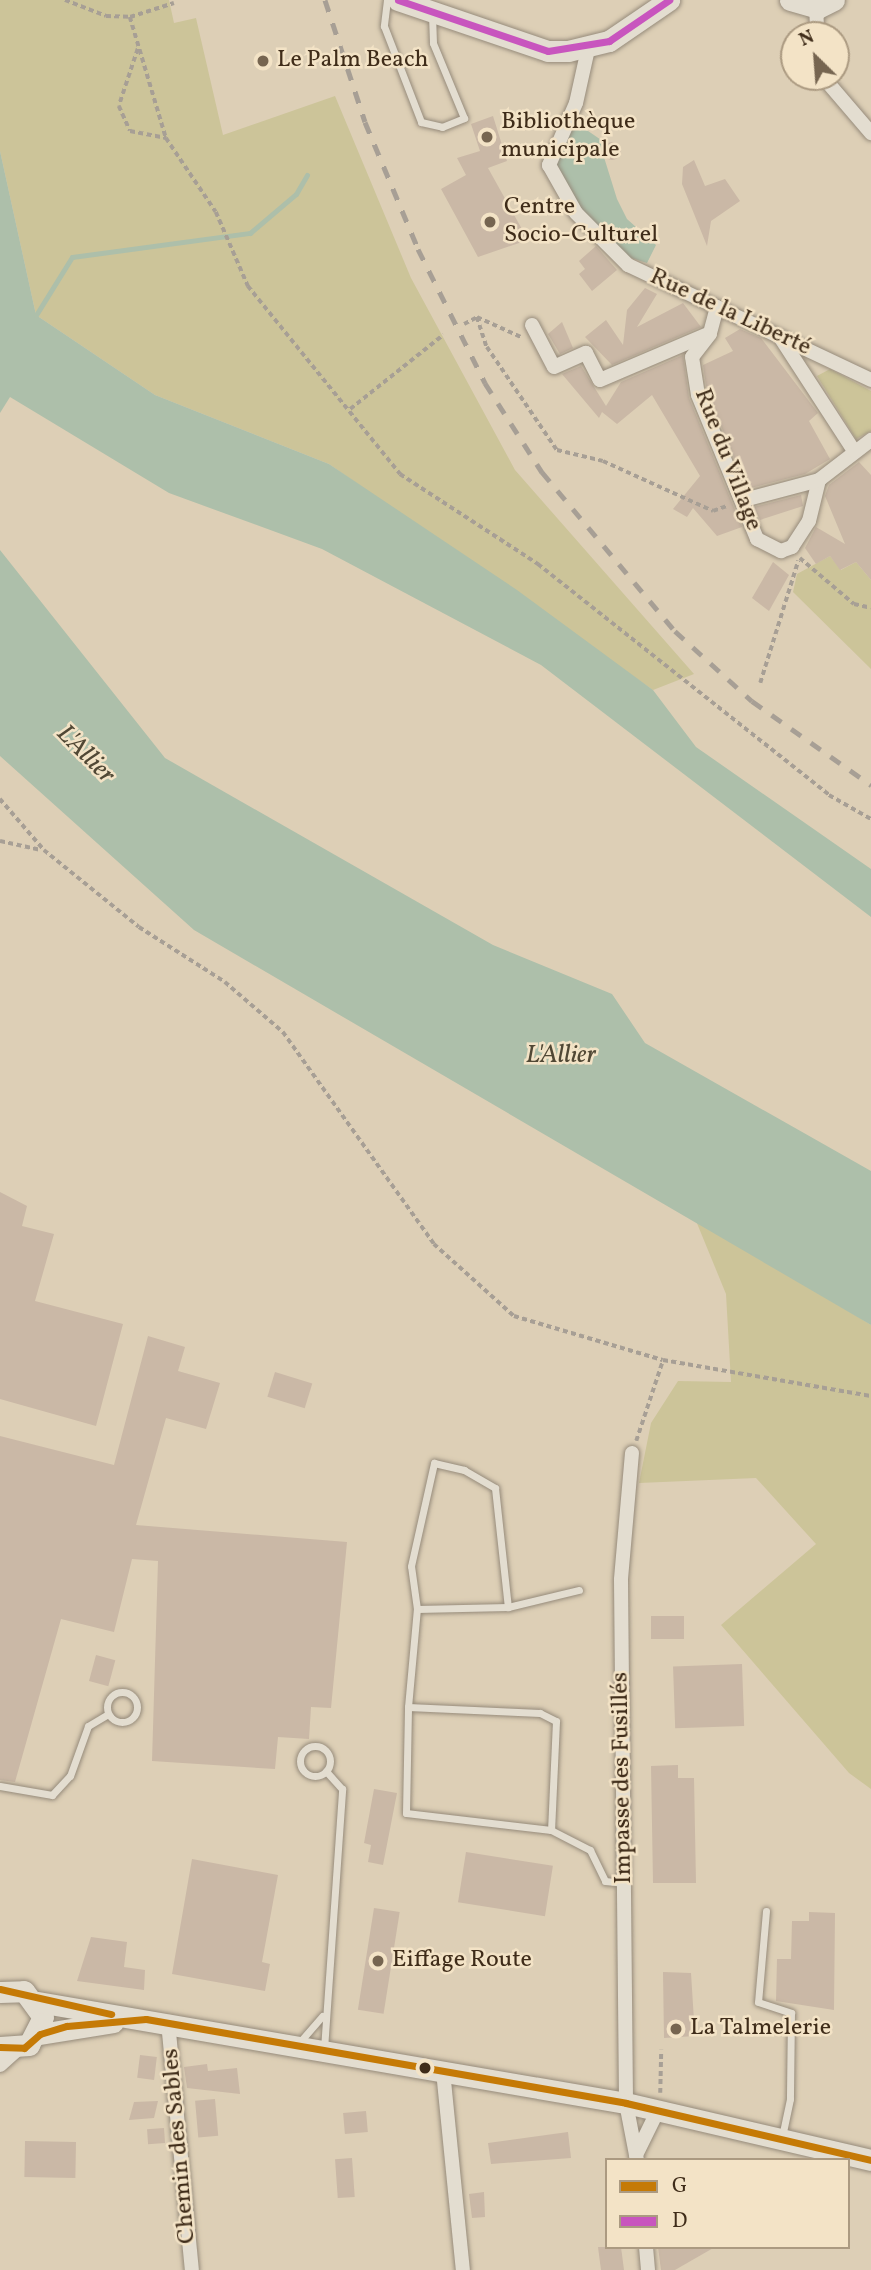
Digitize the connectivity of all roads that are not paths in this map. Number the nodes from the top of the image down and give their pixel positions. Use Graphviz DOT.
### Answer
graph roads {
  1 [pos="387,0"];
  2 [pos="398,0"];
  3 [pos="668,0"];
  4 [pos="790,0"];
  5 [pos="822,3"];
  6 [pos="432,11"];
  7 [pos="819,21"];
  8 [pos="588,49"];
  9 [pos="835,91"];
  10 [pos="871,133"];
  11 [pos="717,307"];
  12 [pos="532,325"];
  13 [pos="710,334"];
  14 [pos="779,336"];
  15 [pos="871,380"];
  16 [pos="871,440"];
  17 [pos="855,451"];
  18 [pos="819,480"];
  19 [pos="744,500"];
  20 [pos="632,1453"];
  21 [pos="579,1590"];
  22 [pos="508,1607"];
  23 [pos="418,1609"];
  24 [pos="408,1707"];
  25 [pos="108,1714"];
  26 [pos="326,1771"];
  27 [pos="0,1786"];
  28 [pos="551,1830"];
  29 [pos="624,1883"];
  30 [pos="766,1910"];
  31 [pos="2,1990"];
  32 [pos="38,2002"];
  33 [pos="323,2015"];
  34 [pos="146,2019"];
  35 [pos="168,2022"];
  36 [pos="40,2034"];
  37 [pos="297,2046"];
  38 [pos="9,2048"];
  39 [pos="324,2050"];
  40 [pos="0,2065"];
  41 [pos="443,2071"];
  42 [pos="626,2103"];
  43 [pos="658,2110"];
  44 [pos="782,2138"];
  45 [pos="637,2157"];
  46 [pos="871,2160"];
  47 [pos="646,2249"];
  48 [pos="192,2270"];
  49 [pos="463,2270"];
  50 [pos="648,2270"];
  1 -- 6 [label="lane"];
  2 -- 6 [label="main road"];
  3 -- 8 [label="main road"];
  4 -- 5 [label="main road"];
  5 -- 7 [label="street"];
  6 -- 8 [label="main road"];
  8 -- 11 [label="street, Rue de la Liberté"];
  9 -- 10 [label="street"];
  11 -- 13 [label="street, Rue du Village"];
  11 -- 14 [label="street, Rue de la Liberté"];
  12 -- 13 [label="street"];
  13 -- 19 [label="street, Rue du Village"];
  14 -- 15 [label="street, Rue de la Liberté"];
  14 -- 17 [label="street"];
  16 -- 17 [label="street"];
  17 -- 18 [label="street"];
  18 -- 19 [label="street"];
  18 -- 19 [label="street, Rue du Village"];
  20 -- 29 [label="street, Impasse des Fusillés"];
  21 -- 22 [label="lane"];
  22 -- 23 [label="lane"];
  22 -- 23 [label="lane"];
  23 -- 24 [label="lane"];
  24 -- 28 [label="lane"];
  24 -- 28 [label="lane"];
  25 -- 25 [label="lane"];
  25 -- 27 [label="lane"];
  26 -- 26 [label="lane"];
  26 -- 33 [label="lane"];
  28 -- 29 [label="lane"];
  29 -- 42 [label="street, Impasse des Fusillés"];
  30 -- 44 [label="lane"];
  31 -- 32 [label="main road"];
  32 -- 34 [label="main road"];
  32 -- 36 [label="main road"];
  33 -- 37 [label="lane"];
  33 -- 39 [label="lane"];
  34 -- 35 [label="main road"];
  34 -- 36 [label="main road"];
  35 -- 37 [label="main road"];
  35 -- 48 [label="street, Chemin des Sables"];
  36 -- 38 [label="main road"];
  37 -- 39 [label="main road"];
  38 -- 40 [label="street"];
  39 -- 41 [label="main road"];
  41 -- 42 [label="main road"];
  41 -- 49 [label="street"];
  42 -- 43 [label="main road"];
  42 -- 45 [label="street, Impasse des Fusillés"];
  43 -- 44 [label="main road"];
  43 -- 45 [label="street"];
  44 -- 46 [label="main road"];
  47 -- 50 [label="street"];
}
